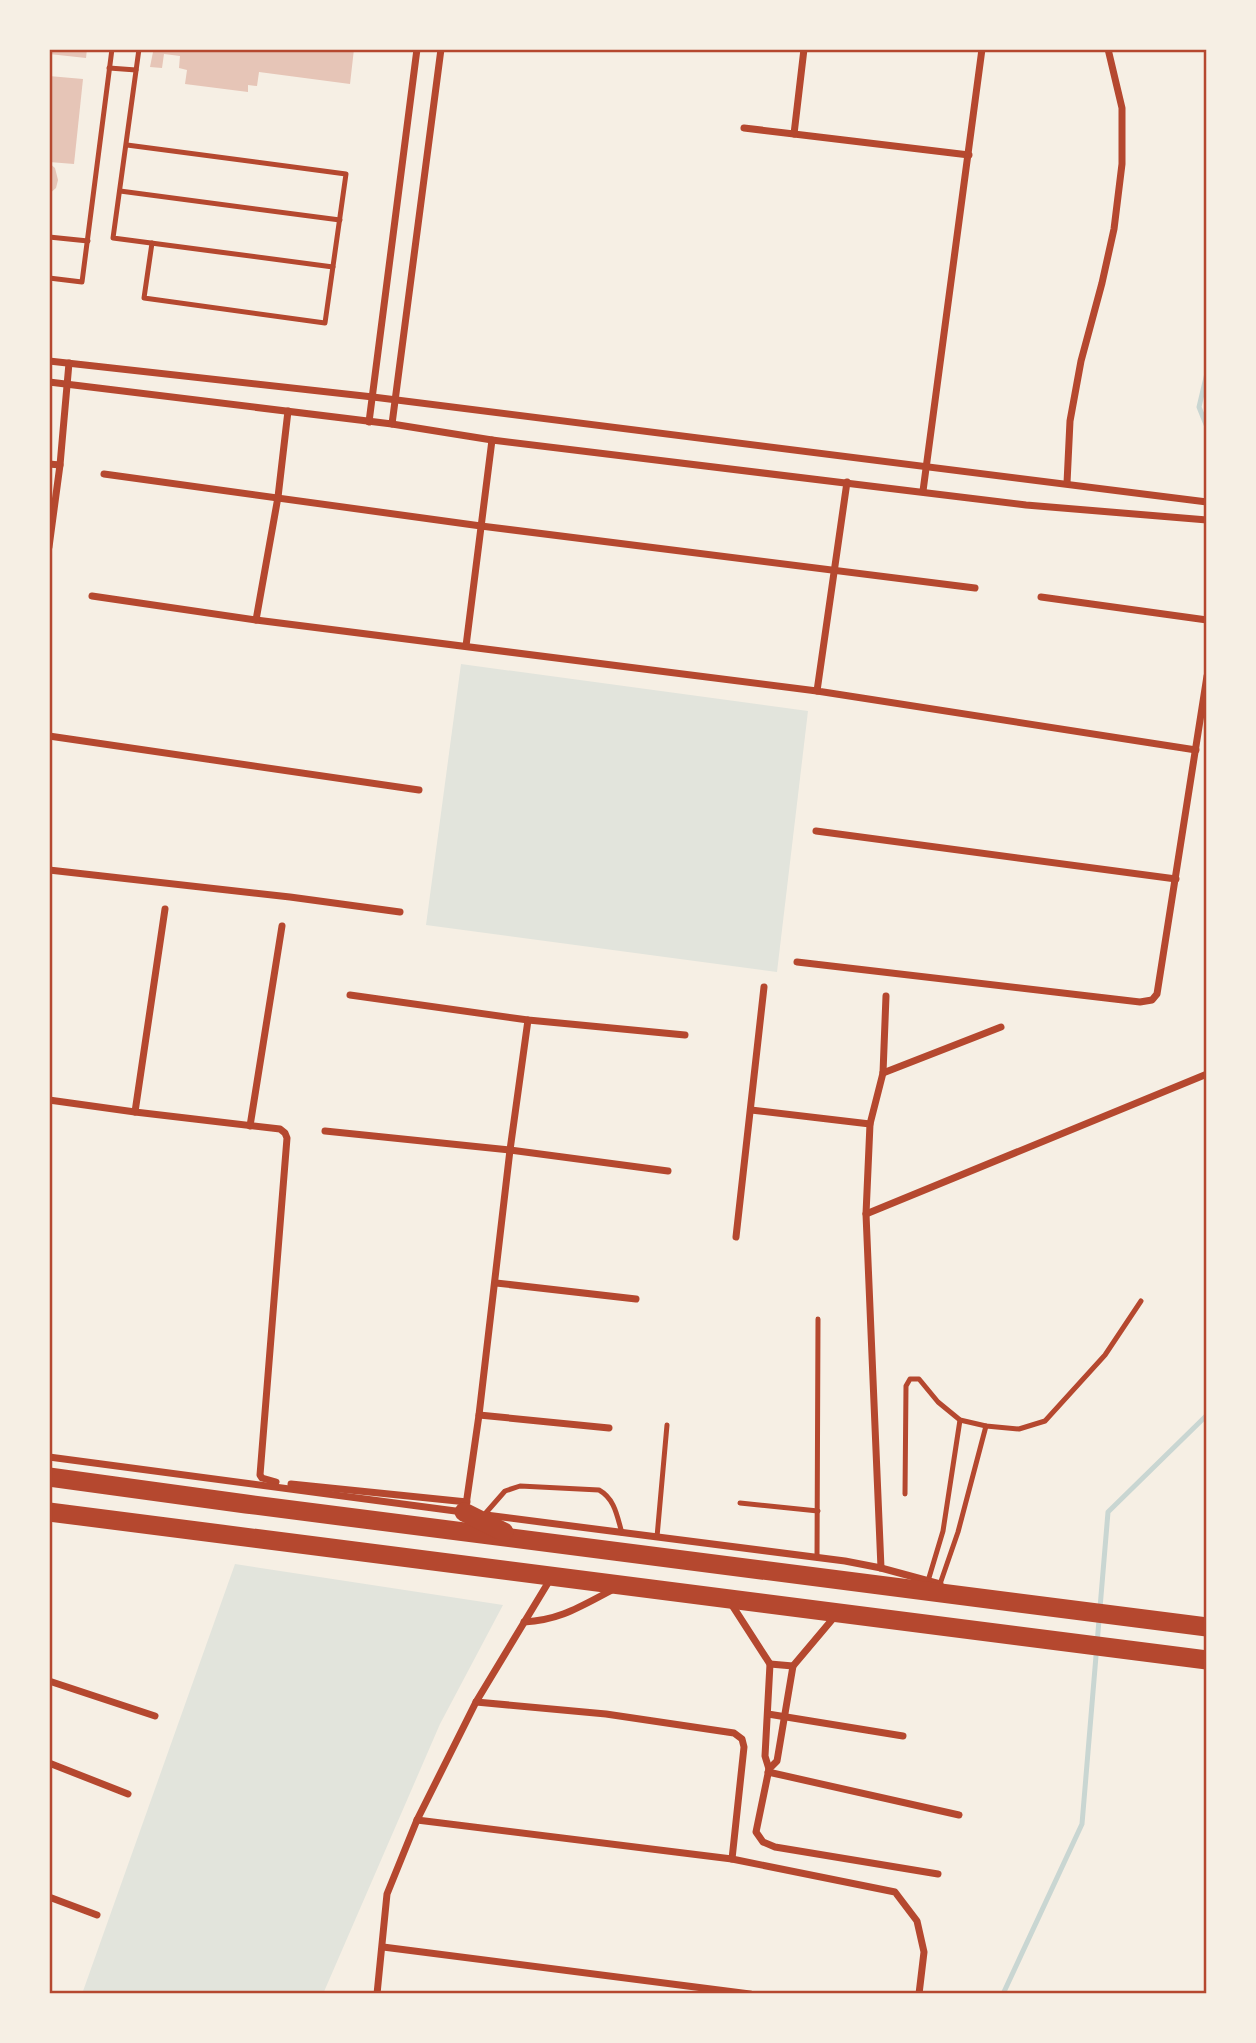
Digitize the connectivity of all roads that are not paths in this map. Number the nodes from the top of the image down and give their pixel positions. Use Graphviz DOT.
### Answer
graph roads {
  1 [pos="112,49"];
  2 [pos="139,49"];
  3 [pos="417,49"];
  4 [pos="441,49"];
  5 [pos="804,49"];
  6 [pos="982,49"];
  7 [pos="1108,49"];
  8 [pos="109,68"];
  9 [pos="136,70"];
  10 [pos="744,128"];
  11 [pos="794,134"];
  12 [pos="127,145"];
  13 [pos="969,155"];
  14 [pos="120,191"];
  15 [pos="340,220"];
  16 [pos="49,237"];
  17 [pos="88,241"];
  18 [pos="152,243"];
  19 [pos="333,267"];
  20 [pos="49,278"];
  21 [pos="49,361"];
  22 [pos="69,363"];
  23 [pos="49,382"];
  24 [pos="68,384"];
  25 [pos="373,397"];
  26 [pos="395,400"];
  27 [pos="288,411"];
  28 [pos="369,422"];
  29 [pos="392,424"];
  30 [pos="492,440"];
  31 [pos="49,464"];
  32 [pos="60,465"];
  33 [pos="927,467"];
  34 [pos="104,474"];
  35 [pos="848,482"];
  36 [pos="1067,484"];
  37 [pos="923,491"];
  38 [pos="278,497"];
  39 [pos="1207,502"];
  40 [pos="1207,520"];
  41 [pos="481,526"];
  42 [pos="49,547"];
  43 [pos="835,572"];
  44 [pos="975,588"];
  45 [pos="92,596"];
  46 [pos="1041,597"];
  47 [pos="256,620"];
  48 [pos="1207,620"];
  49 [pos="466,646"];
  50 [pos="1207,676"];
  51 [pos="817,691"];
  52 [pos="49,736"];
  53 [pos="1196,750"];
  54 [pos="419,790"];
  55 [pos="817,831"];
  56 [pos="49,870"];
  57 [pos="1176,878"];
  58 [pos="165,909"];
  59 [pos="400,912"];
  60 [pos="282,926"];
  61 [pos="797,962"];
  62 [pos="764,987"];
  63 [pos="350,995"];
  64 [pos="886,996"];
  65 [pos="528,1020"];
  66 [pos="1000,1027"];
  67 [pos="685,1035"];
  68 [pos="883,1073"];
  69 [pos="1207,1074"];
  70 [pos="49,1100"];
  71 [pos="751,1110"];
  72 [pos="135,1112"];
  73 [pos="870,1124"];
  74 [pos="250,1126"];
  75 [pos="326,1131"];
  76 [pos="510,1150"];
  77 [pos="668,1171"];
  78 [pos="866,1214"];
  79 [pos="736,1237"];
  80 [pos="496,1283"];
  81 [pos="636,1299"];
  82 [pos="1141,1301"];
  83 [pos="818,1319"];
  84 [pos="479,1415"];
  85 [pos="960,1420"];
  86 [pos="667,1424"];
  87 [pos="986,1426"];
  88 [pos="609,1427"];
  89 [pos="49,1457"];
  90 [pos="49,1477"];
  91 [pos="905,1494"];
  92 [pos="740,1503"];
  93 [pos="465,1507"];
  94 [pos="818,1511"];
  95 [pos="49,1512"];
  96 [pos="484,1515"];
  97 [pos="622,1533"];
  98 [pos="657,1537"];
  99 [pos="517,1538"];
  100 [pos="817,1558"];
  101 [pos="881,1568"];
  102 [pos="552,1576"];
  103 [pos="928,1581"];
  104 [pos="940,1584"];
  105 [pos="621,1585"];
  106 [pos="728,1599"];
  107 [pos="999,1600"];
  108 [pos="838,1613"];
  109 [pos="1207,1620"];
  110 [pos="1153,1621"];
  111 [pos="524,1622"];
  112 [pos="1207,1627"];
  113 [pos="1207,1660"];
  114 [pos="770,1664"];
  115 [pos="793,1666"];
  116 [pos="49,1681"];
  117 [pos="475,1702"];
  118 [pos="768,1714"];
  119 [pos="156,1716"];
  120 [pos="785,1716"];
  121 [pos="903,1736"];
  122 [pos="49,1763"];
  123 [pos="768,1771"];
  124 [pos="128,1794"];
  125 [pos="959,1815"];
  126 [pos="417,1820"];
  127 [pos="732,1860"];
  128 [pos="938,1874"];
  129 [pos="49,1898"];
  130 [pos="97,1915"];
  131 [pos="383,1947"];
  132 [pos="377,1994"];
  133 [pos="750,1994"];
  134 [pos="919,1994"];
  1 -- 8 [label="lane"];
  2 -- 9 [label="lane"];
  3 -- 25 [label="street"];
  4 -- 26 [label="street"];
  5 -- 11 [label="street"];
  6 -- 13 [label="street"];
  7 -- 36 [label="street"];
  8 -- 9 [label="lane"];
  8 -- 17 [label="lane"];
  9 -- 12 [label="lane"];
  10 -- 11 [label="street"];
  11 -- 13 [label="street"];
  12 -- 14 [label="lane"];
  12 -- 15 [label="lane"];
  13 -- 33 [label="street"];
  14 -- 15 [label="lane"];
  14 -- 18 [label="lane"];
  15 -- 19 [label="lane"];
  16 -- 17 [label="lane"];
  17 -- 20 [label="lane"];
  18 -- 19 [label="lane"];
  18 -- 19 [label="lane"];
  21 -- 22 [label="street"];
  22 -- 24 [label="street"];
  22 -- 25 [label="street"];
  23 -- 24 [label="street"];
  24 -- 27 [label="street"];
  24 -- 32 [label="street"];
  25 -- 26 [label="street"];
  25 -- 28 [label="street"];
  26 -- 29 [label="street"];
  26 -- 33 [label="street"];
  27 -- 28 [label="street"];
  27 -- 38 [label="street"];
  28 -- 29 [label="street"];
  29 -- 30 [label="street"];
  30 -- 35 [label="street"];
  30 -- 41 [label="street"];
  31 -- 32 [label="street"];
  32 -- 42 [label="street"];
  33 -- 36 [label="street"];
  33 -- 37 [label="street"];
  34 -- 38 [label="street"];
  35 -- 37 [label="street"];
  35 -- 43 [label="street"];
  36 -- 39 [label="street"];
  37 -- 40 [label="street"];
  38 -- 41 [label="street"];
  38 -- 47 [label="street"];
  41 -- 43 [label="street"];
  41 -- 49 [label="street"];
  43 -- 44 [label="street"];
  43 -- 51 [label="street"];
  45 -- 47 [label="street"];
  46 -- 48 [label="street"];
  47 -- 49 [label="street"];
  49 -- 51 [label="street"];
  50 -- 53 [label="street"];
  51 -- 53 [label="street"];
  52 -- 54 [label="street"];
  53 -- 57 [label="street"];
  55 -- 57 [label="street"];
  56 -- 59 [label="street"];
  57 -- 61 [label="street"];
  58 -- 72 [label="street"];
  60 -- 74 [label="street"];
  62 -- 71 [label="street"];
  63 -- 65 [label="street"];
  64 -- 68 [label="street"];
  65 -- 67 [label="street"];
  65 -- 76 [label="street"];
  66 -- 68 [label="street"];
  68 -- 73 [label="street"];
  69 -- 78 [label="street"];
  70 -- 72 [label="street"];
  71 -- 73 [label="street"];
  71 -- 79 [label="street"];
  72 -- 74 [label="street"];
  73 -- 78 [label="street"];
  74 -- 93 [label="street"];
  75 -- 76 [label="street"];
  76 -- 77 [label="street"];
  76 -- 80 [label="street"];
  78 -- 101 [label="street"];
  80 -- 81 [label="street"];
  80 -- 84 [label="street"];
  82 -- 87 [label="lane"];
  83 -- 94 [label="lane"];
  84 -- 88 [label="street"];
  84 -- 93 [label="street"];
  85 -- 87 [label="lane"];
  85 -- 91 [label="lane"];
  85 -- 103 [label="lane"];
  86 -- 98 [label="lane"];
  87 -- 104 [label="lane"];
  89 -- 93 [label="street"];
  90 -- 99 [label="highway"];
  92 -- 94 [label="lane"];
  93 -- 96 [label="street"];
  93 -- 99 [label="highway"];
  94 -- 100 [label="lane"];
  95 -- 102 [label="highway"];
  96 -- 97 [label="street"];
  96 -- 97 [label="lane"];
  97 -- 98 [label="street"];
  98 -- 100 [label="street"];
  99 -- 107 [label="highway"];
  100 -- 101 [label="street"];
  101 -- 103 [label="street"];
  102 -- 105 [label="highway"];
  102 -- 111 [label="street"];
  103 -- 104 [label="street"];
  104 -- 107 [label="street"];
  105 -- 106 [label="highway"];
  105 -- 111 [label="street"];
  106 -- 108 [label="highway"];
  106 -- 114 [label="street"];
  107 -- 110 [label="highway"];
  108 -- 113 [label="highway"];
  108 -- 115 [label="street"];
  109 -- 110 [label="street"];
  110 -- 112 [label="highway"];
  111 -- 117 [label="street"];
  114 -- 115 [label="street"];
  114 -- 118 [label="street"];
  115 -- 120 [label="street"];
  116 -- 119 [label="street"];
  117 -- 126 [label="street"];
  117 -- 127 [label="street"];
  118 -- 120 [label="street"];
  118 -- 123 [label="street"];
  120 -- 121 [label="street"];
  120 -- 123 [label="street"];
  122 -- 124 [label="street"];
  123 -- 125 [label="street"];
  123 -- 128 [label="street"];
  126 -- 127 [label="street"];
  126 -- 131 [label="street"];
  127 -- 134 [label="street"];
  129 -- 130 [label="street"];
  131 -- 132 [label="street"];
  131 -- 133 [label="street"];
}
